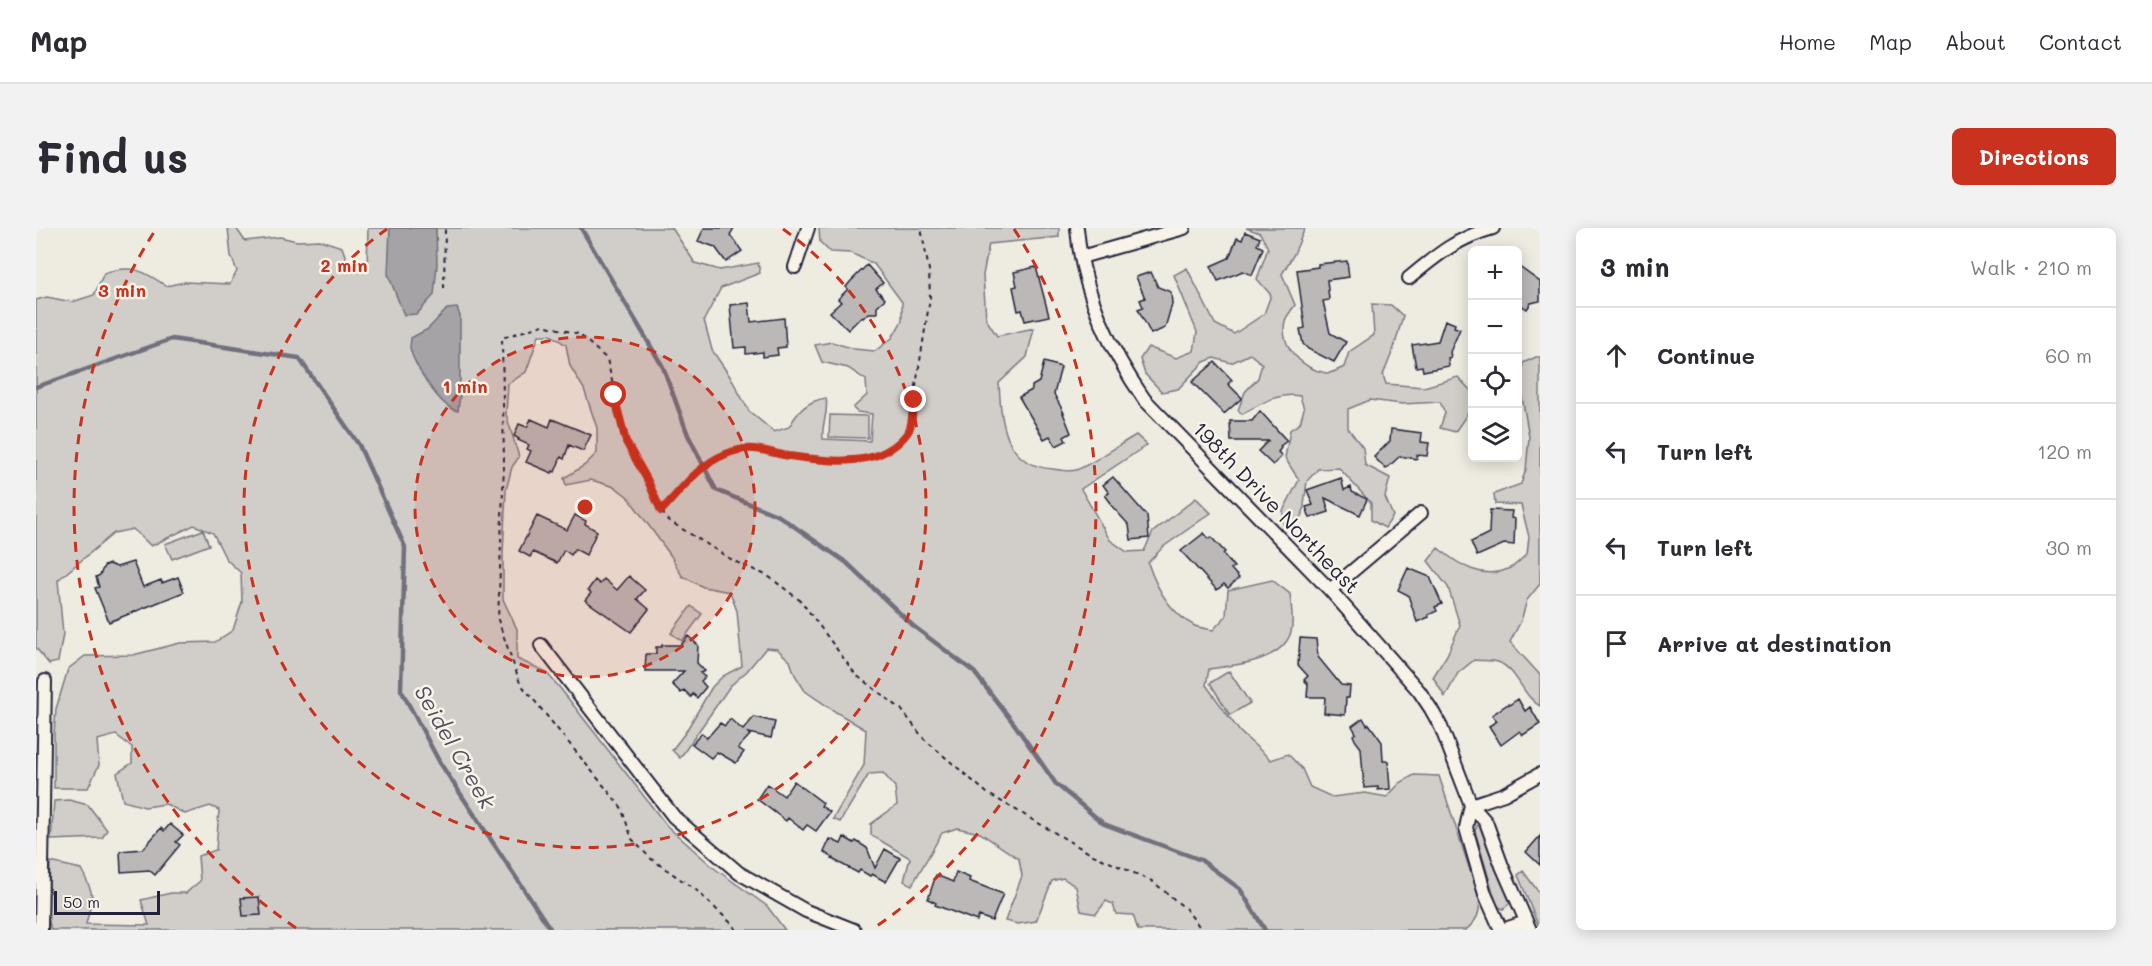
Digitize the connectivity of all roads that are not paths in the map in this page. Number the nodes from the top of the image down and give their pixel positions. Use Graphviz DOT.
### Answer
graph roads {
  1 [pos="808,228"];
  2 [pos="1077,228"];
  3 [pos="1184,228"];
  4 [pos="1493,228"];
  5 [pos="1080,256"];
  6 [pos="795,267"];
  7 [pos="1409,278"];
  8 [pos="1422,513"];
  9 [pos="1329,590"];
  10 [pos="541,645"];
  11 [pos="45,681"];
  12 [pos="1540,774"];
  13 [pos="1471,805"];
  14 [pos="1528,926"];
  15 [pos="41,930"];
  16 [pos="854,930"];
  17 [pos="1502,930"];
  1 -- 6 [label="street"];
  2 -- 5 [label="street, 198th Drive Northeast"];
  3 -- 5 [label="street"];
  4 -- 7 [label="street"];
  5 -- 9 [label="street, 198th Drive Northeast"];
  8 -- 9 [label="street"];
  9 -- 13 [label="street, 198th Drive Northeast"];
  10 -- 16 [label="street"];
  11 -- 15 [label="street"];
  12 -- 13 [label="street"];
  13 -- 14 [label="street, 198th Drive Northeast"];
  13 -- 17 [label="street, 198th Drive Northeast"];
  14 -- 17 [label="street"];
}
